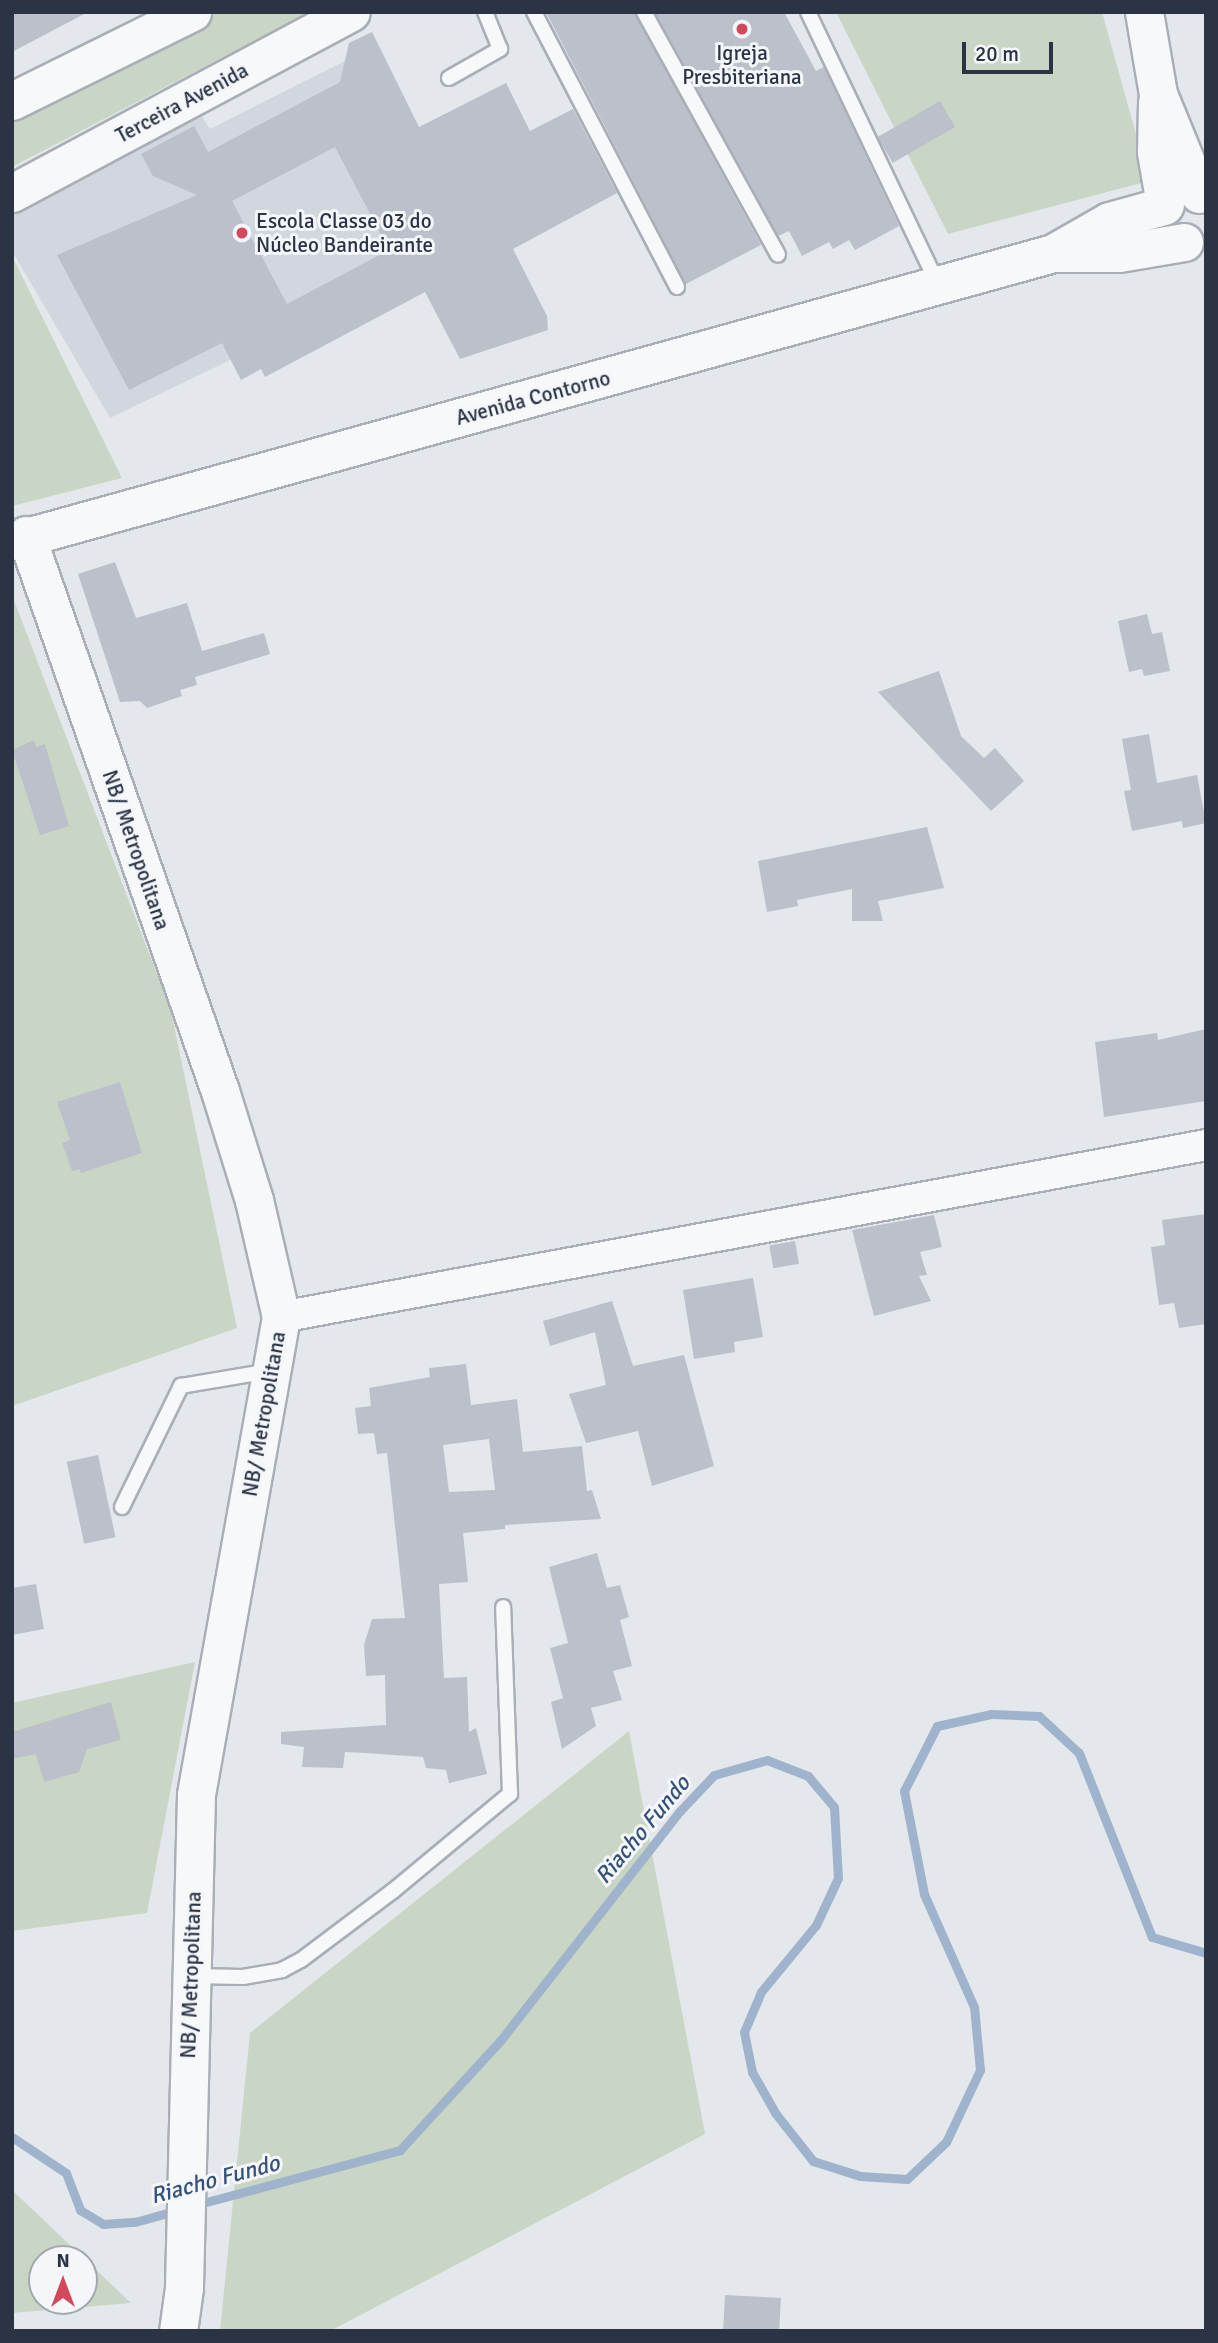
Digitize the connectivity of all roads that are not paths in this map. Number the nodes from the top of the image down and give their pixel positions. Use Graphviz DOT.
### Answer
graph roads {
  1 [pos="192,12"];
  2 [pos="351,12"];
  3 [pos="485,12"];
  4 [pos="534,12"];
  5 [pos="644,12"];
  6 [pos="808,12"];
  7 [pos="1144,12"];
  8 [pos="449,78"];
  9 [pos="12,101"];
  10 [pos="12,193"];
  11 [pos="1190,199"];
  12 [pos="1195,238"];
  13 [pos="1053,253"];
  14 [pos="778,255"];
  15 [pos="938,285"];
  16 [pos="677,287"];
  17 [pos="19,538"];
  18 [pos="1206,1145"];
  19 [pos="281,1317"];
  20 [pos="272,1371"];
  21 [pos="122,1507"];
  22 [pos="503,1607"];
  23 [pos="191,1976"];
  24 [pos="178,2331"];
  1 -- 9 [label="street"];
  2 -- 10 [label="street, Terceira Avenida"];
  3 -- 8 [label="lane"];
  4 -- 16 [label="lane"];
  5 -- 14 [label="lane"];
  6 -- 15 [label="lane"];
  7 -- 11 [label="street"];
  11 -- 12 [label="street"];
  11 -- 13 [label="street, Avenida Contorno"];
  12 -- 13 [label="street, Avenida Contorno"];
  13 -- 15 [label="street, Avenida Contorno"];
  15 -- 17 [label="street, Avenida Contorno"];
  17 -- 19 [label="street, NB/ Metropolitana"];
  18 -- 19 [label="street"];
  19 -- 20 [label="street, NB/ Metropolitana"];
  20 -- 21 [label="lane"];
  20 -- 23 [label="street, NB/ Metropolitana"];
  22 -- 23 [label="lane"];
  23 -- 24 [label="street, NB/ Metropolitana"];
}
